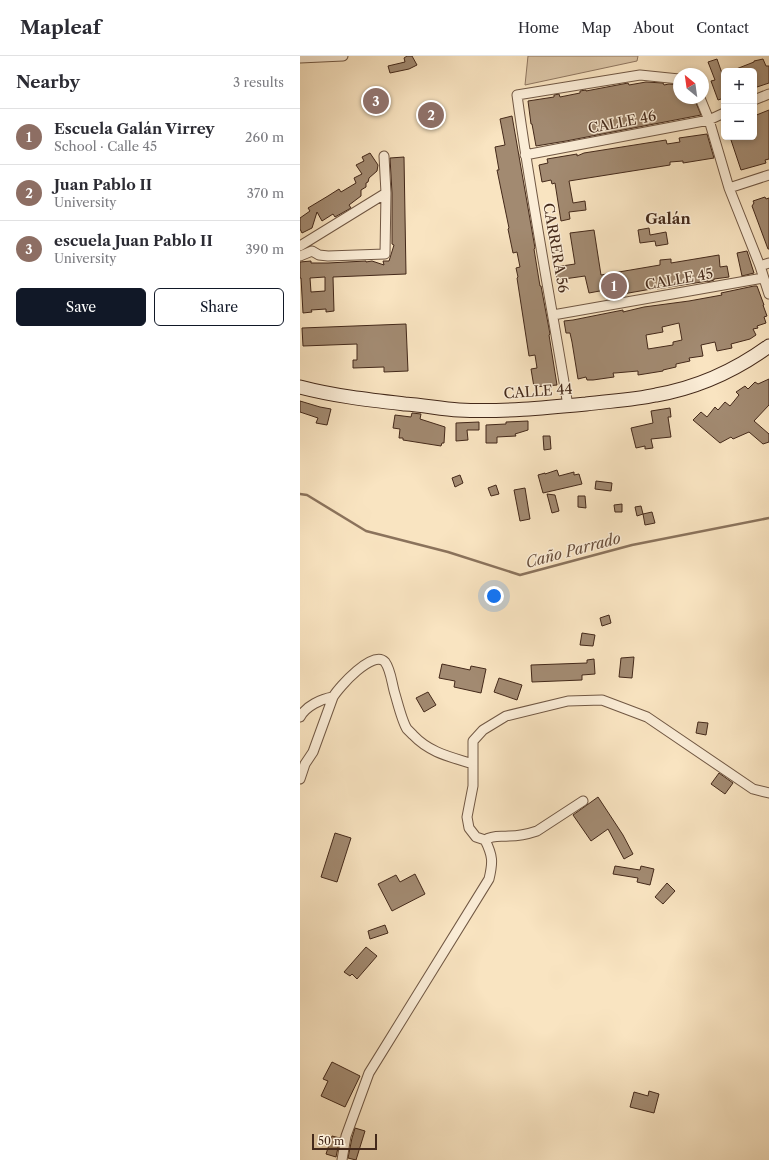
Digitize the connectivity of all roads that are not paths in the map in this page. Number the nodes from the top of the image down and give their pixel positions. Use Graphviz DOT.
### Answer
graph roads {
  1 [pos="343,56"];
  2 [pos="300,58"];
  3 [pos="673,78"];
  4 [pos="769,94"];
  5 [pos="757,99"];
  6 [pos="702,104"];
  7 [pos="721,114"];
  8 [pos="709,120"];
  9 [pos="525,155"];
  10 [pos="384,156"];
  11 [pos="769,175"];
  12 [pos="730,188"];
  13 [pos="386,193"];
  14 [pos="300,246"];
  15 [pos="300,256"];
  16 [pos="769,262"];
  17 [pos="760,266"];
  18 [pos="763,278"];
  19 [pos="769,294"];
  20 [pos="553,315"];
  21 [pos="769,346"];
  22 [pos="300,387"];
  23 [pos="568,406"];
  24 [pos="333,697"];
  25 [pos="300,717"];
  26 [pos="473,764"];
  27 [pos="300,779"];
  28 [pos="769,793"];
  29 [pos="583,801"];
  30 [pos="485,840"];
  31 [pos="342,1160"];
  1 -- 2 [label="street"];
  3 -- 9 [label="street, CARRERA 56"];
  4 -- 5 [label="street"];
  6 -- 8 [label="street"];
  7 -- 8 [label="street, CALLE 46"];
  8 -- 9 [label="street, CALLE 46"];
  8 -- 12 [label="street"];
  9 -- 20 [label="street, CARRERA 56"];
  10 -- 13 [label="street"];
  11 -- 12 [label="street"];
  12 -- 17 [label="street"];
  13 -- 14 [label="street"];
  13 -- 15 [label="street"];
  16 -- 17 [label="street"];
  17 -- 18 [label="street"];
  18 -- 19 [label="street"];
  18 -- 20 [label="street, CALLE 45"];
  20 -- 23 [label="street, CARRERA 56"];
  21 -- 23 [label="main road, CALLE 44"];
  22 -- 23 [label="main road, CALLE 44"];
  24 -- 25 [label="street"];
  24 -- 26 [label="street"];
  24 -- 27 [label="street"];
  26 -- 28 [label="street"];
  26 -- 30 [label="street"];
  29 -- 30 [label="street"];
  30 -- 31 [label="street"];
}
